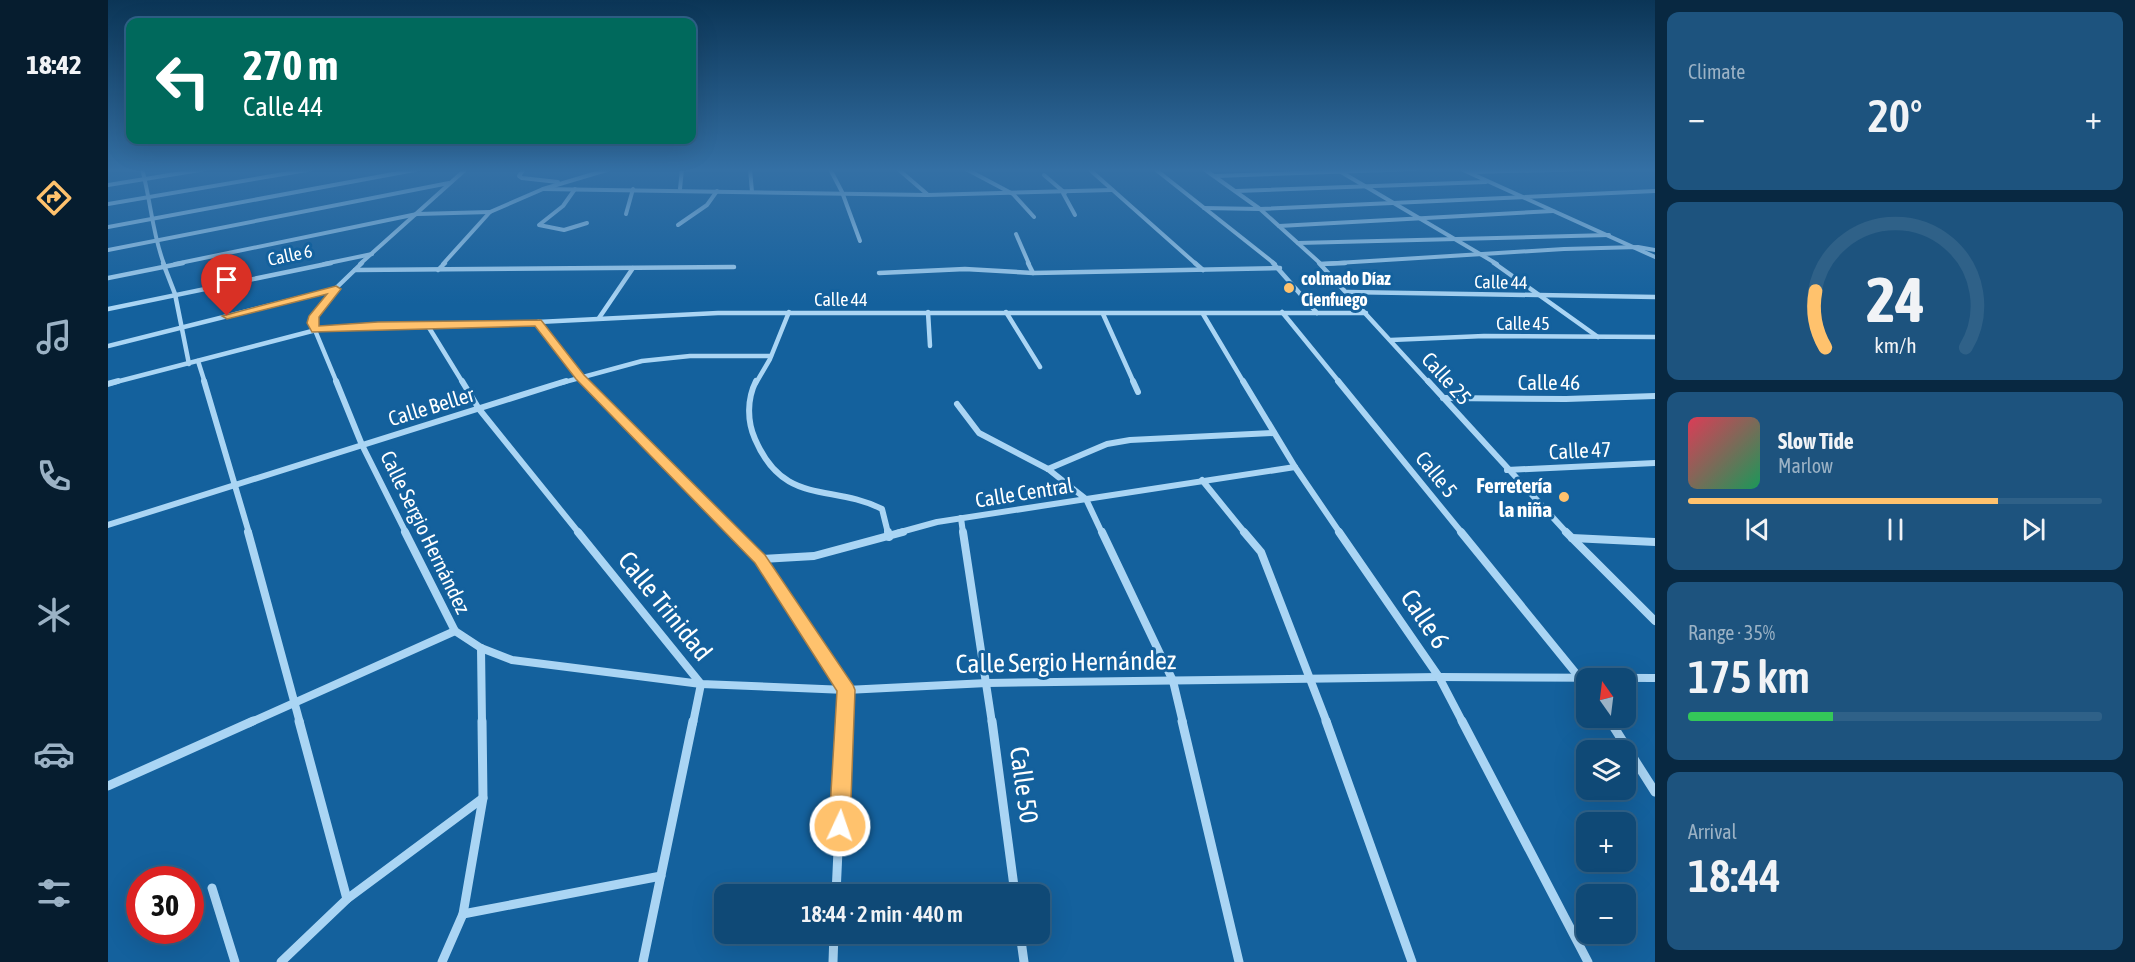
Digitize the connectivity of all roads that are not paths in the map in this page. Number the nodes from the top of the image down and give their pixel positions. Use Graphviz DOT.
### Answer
graph roads {
  1 [pos="151,214"];
  2 [pos="178,214"];
  3 [pos="294,214"];
  4 [pos="417,214"];
  5 [pos="421,214"];
  6 [pos="488,214"];
  7 [pos="553,214"];
  8 [pos="694,214"];
  9 [pos="850,214"];
  10 [pos="1031,214"];
  11 [pos="1139,214"];
  12 [pos="1211,214"];
  13 [pos="1265,214"];
  14 [pos="1410,214"];
  15 [pos="1486,214"];
  16 [pos="1560,214"];
  17 [pos="1034,217"];
  18 [pos="1415,217"];
  19 [pos="151,219"];
  20 [pos="587,223"];
  21 [pos="678,225"];
  22 [pos="1279,226"];
  23 [pos="108,227"];
  24 [pos="1016,234"];
  25 [pos="1609,235"];
  26 [pos="1454,238"];
  27 [pos="156,241"];
  28 [pos="860,241"];
  29 [pos="1298,243"];
  30 [pos="1638,247"];
  31 [pos="108,250"];
  32 [pos="1655,250"];
  33 [pos="373,253"];
  34 [pos="1484,255"];
  35 [pos="1655,257"];
  36 [pos="1321,264"];
  37 [pos="166,266"];
  38 [pos="734,267"];
  39 [pos="633,268"];
  40 [pos="1280,268"];
  41 [pos="355,270"];
  42 [pos="438,270"];
  43 [pos="1203,270"];
  44 [pos="879,273"];
  45 [pos="1033,273"];
  46 [pos="108,278"];
  47 [pos="336,289"];
  48 [pos="1347,292"];
  49 [pos="175,294"];
  50 [pos="1542,296"];
  51 [pos="1655,297"];
  52 [pos="108,309"];
  53 [pos="789,312"];
  54 [pos="928,312"];
  55 [pos="1006,312"];
  56 [pos="1282,312"];
  57 [pos="1317,313"];
  58 [pos="1366,313"];
  59 [pos="1103,314"];
  60 [pos="1203,314"];
  61 [pos="599,318"];
  62 [pos="538,322"];
  63 [pos="428,326"];
  64 [pos="183,327"];
  65 [pos="316,330"];
  66 [pos="1598,337"];
  67 [pos="1655,337"];
  68 [pos="1391,340"];
  69 [pos="108,346"];
  70 [pos="930,346"];
  71 [pos="771,356"];
  72 [pos="198,361"];
  73 [pos="189,364"];
  74 [pos="1040,367"];
  75 [pos="580,377"];
  76 [pos="108,384"];
  77 [pos="1138,392"];
  78 [pos="1655,396"];
  79 [pos="1443,398"];
  80 [pos="957,404"];
  81 [pos="479,408"];
  82 [pos="1274,433"];
  83 [pos="362,445"];
  84 [pos="1655,463"];
  85 [pos="1295,467"];
  86 [pos="1048,469"];
  87 [pos="1507,470"];
  88 [pos="1202,480"];
  89 [pos="236,485"];
  90 [pos="1086,499"];
  91 [pos="961,518"];
  92 [pos="108,525"];
  93 [pos="889,537"];
  94 [pos="1572,538"];
  95 [pos="1655,542"];
  96 [pos="760,559"];
  97 [pos="1655,621"];
  98 [pos="455,631"];
  99 [pos="481,648"];
  100 [pos="1576,671"];
  101 [pos="1576,676"];
  102 [pos="1439,677"];
  103 [pos="1636,677"];
  104 [pos="1311,678"];
  105 [pos="1655,678"];
  106 [pos="1173,681"];
  107 [pos="987,683"];
  108 [pos="701,684"];
  109 [pos="846,690"];
  110 [pos="292,702"];
  111 [pos="1614,728"];
  112 [pos="108,786"];
  113 [pos="1655,792"];
  114 [pos="483,798"];
  115 [pos="660,876"];
  116 [pos="836,884"];
  117 [pos="1014,884"];
  118 [pos="212,888"];
  119 [pos="347,899"];
  120 [pos="463,914"];
  121 [pos="834,944"];
  122 [pos="1022,944"];
  123 [pos="235,962"];
  124 [pos="281,962"];
  125 [pos="442,962"];
  126 [pos="643,962"];
  127 [pos="833,962"];
  128 [pos="1024,962"];
  129 [pos="1239,962"];
  130 [pos="1412,962"];
  131 [pos="1588,962"];
  1 -- 19 [label="street"];
  2 -- 19 [label="street"];
  3 -- 27 [label="street"];
  4 -- 5 [label="street"];
  4 -- 33 [label="street"];
  4 -- 37 [label="street"];
  6 -- 42 [label="street"];
  7 -- 20 [label="street"];
  8 -- 21 [label="street"];
  9 -- 28 [label="street"];
  10 -- 17 [label="street"];
  11 -- 43 [label="street"];
  12 -- 40 [label="street"];
  13 -- 22 [label="street, Calle 25"];
  14 -- 18 [label="street"];
  15 -- 18 [label="street"];
  16 -- 25 [label="street"];
  18 -- 22 [label="street"];
  18 -- 26 [label="street"];
  19 -- 23 [label="street"];
  19 -- 27 [label="street"];
  22 -- 29 [label="street, Calle 25"];
  24 -- 45 [label="street"];
  25 -- 26 [label="street"];
  25 -- 30 [label="street"];
  26 -- 29 [label="street"];
  26 -- 34 [label="street"];
  27 -- 31 [label="street"];
  27 -- 37 [label="street"];
  29 -- 36 [label="street, Calle 25"];
  30 -- 32 [label="street"];
  30 -- 34 [label="street"];
  30 -- 35 [label="street"];
  33 -- 41 [label="street"];
  33 -- 49 [label="street, Calle 6"];
  34 -- 36 [label="street"];
  34 -- 50 [label="street"];
  36 -- 48 [label="street, Calle 25"];
  37 -- 46 [label="street"];
  37 -- 49 [label="street"];
  38 -- 39 [label="street"];
  39 -- 42 [label="street"];
  39 -- 61 [label="street"];
  40 -- 43 [label="street"];
  40 -- 57 [label="street"];
  41 -- 42 [label="street"];
  41 -- 47 [label="street"];
  43 -- 45 [label="street"];
  44 -- 45 [label="street"];
  47 -- 64 [label="street"];
  47 -- 65 [label="street"];
  48 -- 50 [label="street, Calle 44"];
  48 -- 58 [label="street, Calle 25"];
  49 -- 52 [label="street, Calle 6"];
  49 -- 64 [label="street"];
  50 -- 51 [label="street, Calle 44"];
  50 -- 66 [label="street"];
  53 -- 54 [label="street, Calle 44"];
  53 -- 61 [label="street, Calle 44"];
  53 -- 71 [label="street"];
  54 -- 55 [label="street, Calle 44"];
  54 -- 70 [label="street"];
  55 -- 59 [label="street, Calle 44"];
  55 -- 74 [label="street"];
  56 -- 57 [label="street, Calle 44"];
  56 -- 60 [label="street, Calle 44"];
  56 -- 100 [label="street, Calle 5"];
  57 -- 58 [label="street, Calle 44"];
  58 -- 68 [label="street, Calle 25"];
  59 -- 60 [label="street, Calle 44"];
  59 -- 77 [label="street"];
  60 -- 82 [label="street, Calle 6"];
  61 -- 62 [label="street, Calle 44"];
  62 -- 63 [label="street, Calle 44"];
  62 -- 75 [label="street"];
  63 -- 65 [label="street, Calle 44"];
  63 -- 81 [label="street, Calle Trinidad"];
  64 -- 69 [label="street"];
  64 -- 73 [label="street"];
  65 -- 72 [label="street, Calle 44"];
  65 -- 83 [label="street, Calle Sergio Hernández"];
  66 -- 67 [label="street, Calle 45"];
  66 -- 68 [label="street, Calle 45"];
  68 -- 79 [label="street, Calle 25"];
  71 -- 75 [label="street, Calle Beller"];
  71 -- 93 [label="street"];
  72 -- 73 [label="street, Calle 44"];
  72 -- 89 [label="street"];
  73 -- 76 [label="street, Calle 44"];
  75 -- 81 [label="street, Calle Beller"];
  75 -- 96 [label="street"];
  78 -- 79 [label="street, Calle 46"];
  79 -- 87 [label="street, Calle 25"];
  80 -- 86 [label="street"];
  81 -- 83 [label="street, Calle Beller"];
  81 -- 108 [label="street, Calle Trinidad"];
  82 -- 85 [label="street, Calle 6"];
  82 -- 86 [label="street"];
  83 -- 89 [label="street, Calle Beller"];
  83 -- 98 [label="street, Calle Sergio Hernández"];
  84 -- 87 [label="street, Calle 47"];
  85 -- 88 [label="street, Calle Central"];
  85 -- 102 [label="street, Calle 6"];
  86 -- 90 [label="street"];
  87 -- 94 [label="street, Calle 25"];
  88 -- 90 [label="street, Calle Central"];
  88 -- 104 [label="street"];
  89 -- 92 [label="street, Calle Beller"];
  89 -- 110 [label="street"];
  90 -- 91 [label="street, Calle Central"];
  90 -- 106 [label="street"];
  91 -- 93 [label="street, Calle Central"];
  91 -- 107 [label="street, Calle 50"];
  93 -- 96 [label="street, Calle Central"];
  94 -- 95 [label="street"];
  94 -- 97 [label="street, Calle 25"];
  96 -- 109 [label="street"];
  98 -- 99 [label="street, Calle Sergio Hernández"];
  98 -- 110 [label="street"];
  99 -- 108 [label="street, Calle Sergio Hernández"];
  99 -- 114 [label="street"];
  101 -- 102 [label="street, Calle Sergio Hernández"];
  102 -- 104 [label="street, Calle Sergio Hernández"];
  102 -- 131 [label="street, Calle 6"];
  103 -- 105 [label="street, Calle Sergio Hernández"];
  104 -- 106 [label="street, Calle Sergio Hernández"];
  104 -- 130 [label="street"];
  106 -- 107 [label="street, Calle Sergio Hernández"];
  106 -- 129 [label="street"];
  107 -- 109 [label="street, Calle Sergio Hernández"];
  107 -- 117 [label="street, Calle 50"];
  108 -- 109 [label="street, Calle Sergio Hernández"];
  108 -- 115 [label="street, Calle Trinidad"];
  109 -- 116 [label="street"];
  110 -- 112 [label="street"];
  110 -- 119 [label="street"];
  111 -- 113 [label="street"];
  114 -- 119 [label="street"];
  114 -- 120 [label="street"];
  115 -- 120 [label="street"];
  115 -- 126 [label="street, Calle Trinidad"];
  118 -- 123 [label="street"];
  119 -- 124 [label="street"];
  120 -- 125 [label="street"];
  121 -- 127 [label="street"];
  122 -- 128 [label="street"];
}
